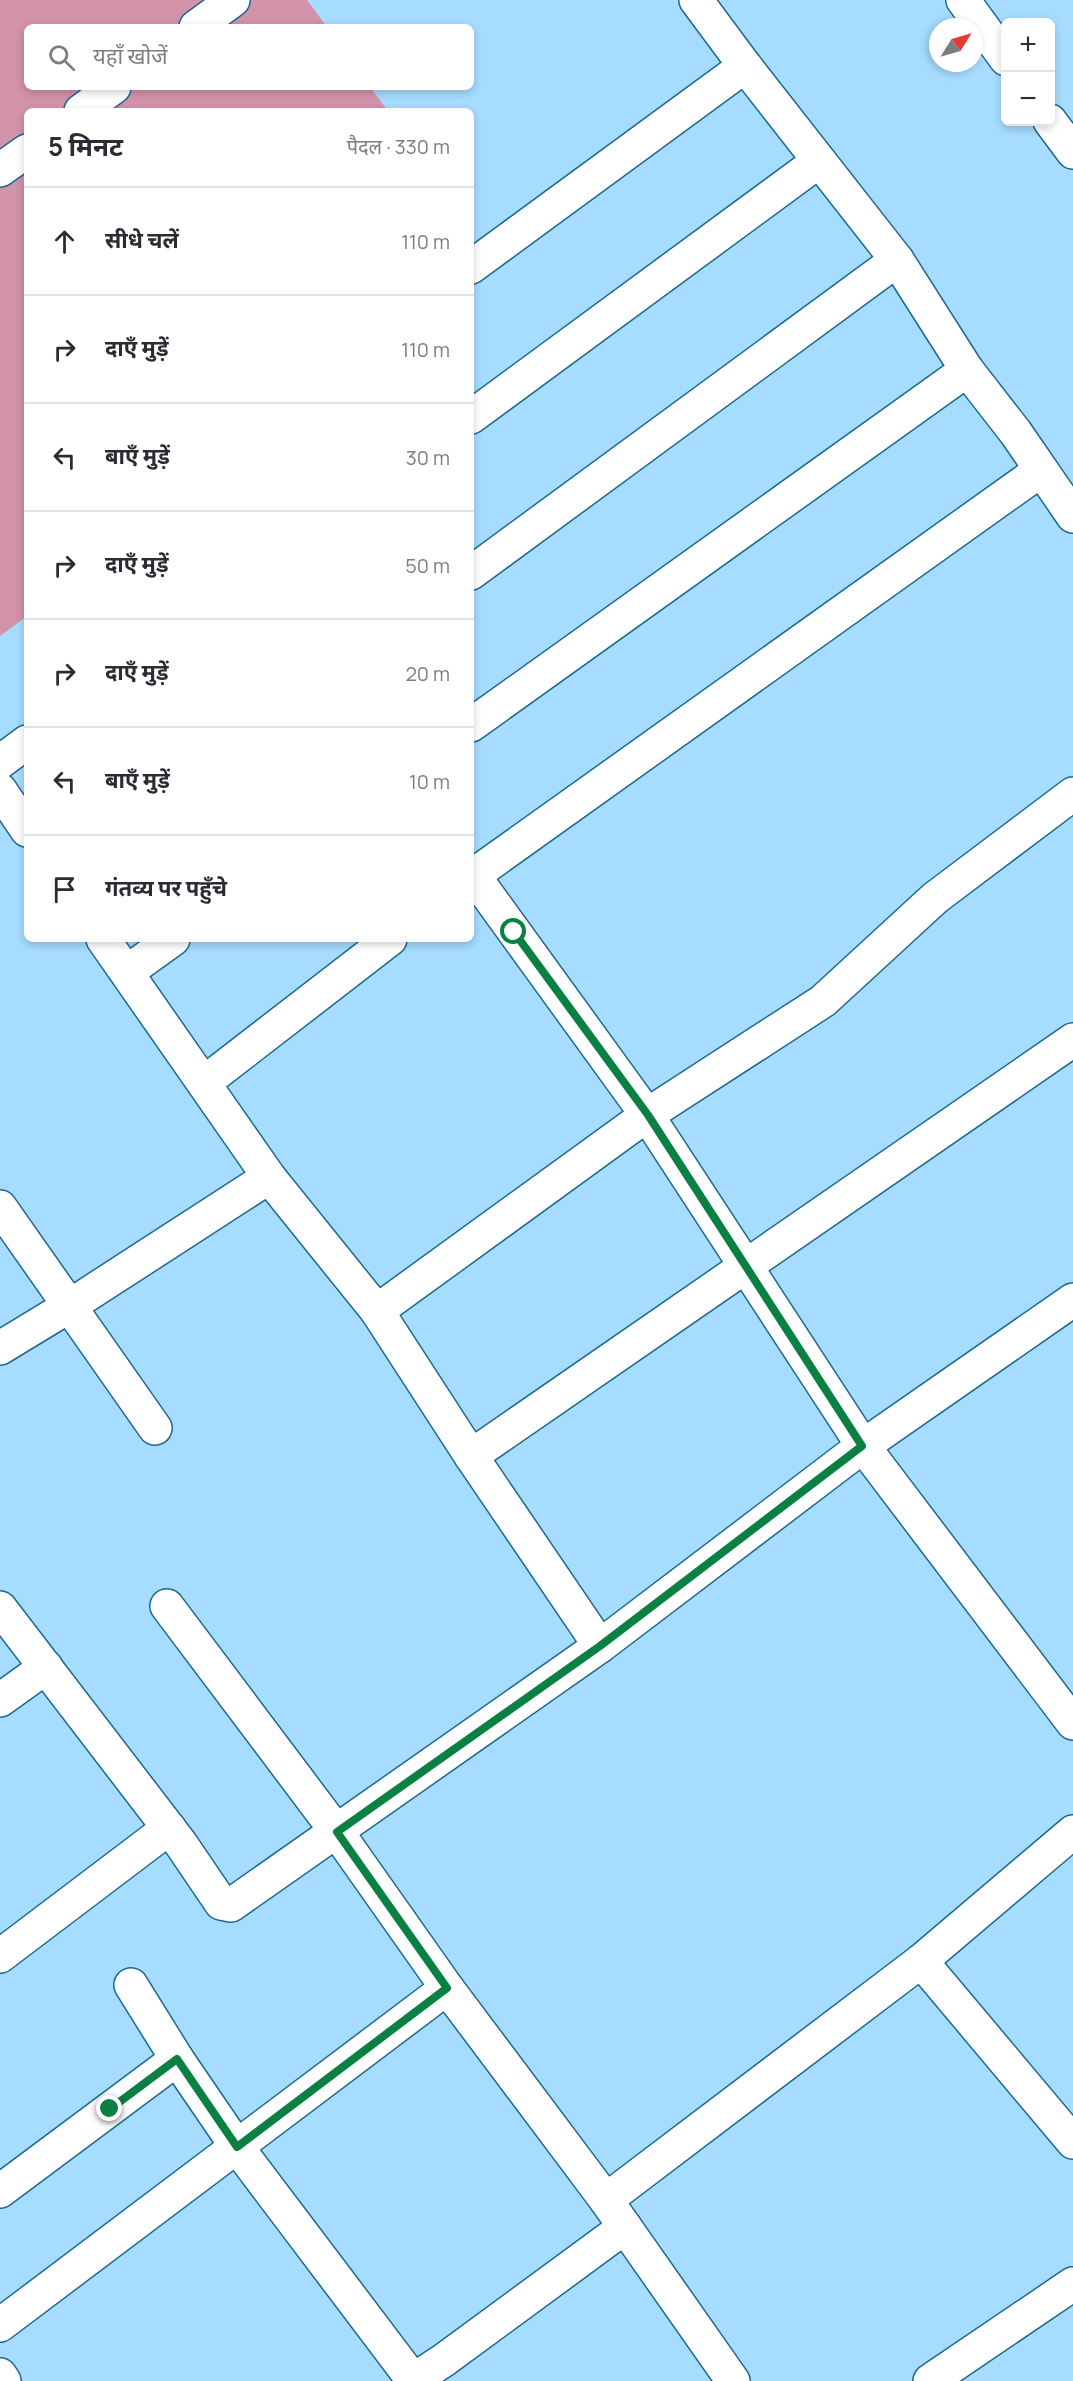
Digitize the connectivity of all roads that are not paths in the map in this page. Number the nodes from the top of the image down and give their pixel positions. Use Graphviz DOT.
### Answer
graph roads {
  1 [pos="233,0"];
  2 [pos="696,0"];
  3 [pos="963,0"];
  4 [pos="200,24"];
  5 [pos="1001,53"];
  6 [pos="745,66"];
  7 [pos="110,90"];
  8 [pos="85,108"];
  9 [pos="1054,126"];
  10 [pos="1073,152"];
  11 [pos="24,153"];
  12 [pos="819,161"];
  13 [pos="0,170"];
  14 [pos="897,260"];
  15 [pos="474,265"];
  16 [pos="967,370"];
  17 [pos="474,415"];
  18 [pos="1041,470"];
  19 [pos="1073,516"];
  20 [pos="474,571"];
  21 [pos="474,723"];
  22 [pos="24,744"];
  23 [pos="0,762"];
  24 [pos="0,790"];
  25 [pos="1073,794"];
  26 [pos="24,826"];
  27 [pos="474,874"];
  28 [pos="474,878"];
  29 [pos="105,942"];
  30 [pos="169,942"];
  31 [pos="386,942"];
  32 [pos="127,972"];
  33 [pos="1073,1040"];
  34 [pos="205,1082"];
  35 [pos="648,1115"];
  36 [pos="269,1177"];
  37 [pos="0,1207"];
  38 [pos="744,1266"];
  39 [pos="1073,1300"];
  40 [pos="70,1306"];
  41 [pos="377,1311"];
  42 [pos="0,1348"];
  43 [pos="155,1428"];
  44 [pos="862,1446"];
  45 [pos="471,1456"];
  46 [pos="167,1606"];
  47 [pos="0,1608"];
  48 [pos="600,1646"];
  49 [pos="46,1667"];
  50 [pos="0,1700"];
  51 [pos="1073,1723"];
  52 [pos="169,1828"];
  53 [pos="337,1832"];
  54 [pos="1073,1832"];
  55 [pos="0,1956"];
  56 [pos="921,1961"];
  57 [pos="131,1985"];
  58 [pos="447,1988"];
  59 [pos="177,2059"];
  60 [pos="1073,2142"];
  61 [pos="237,2147"];
  62 [pos="0,2191"];
  63 [pos="606,2200"];
  64 [pos="625,2227"];
  65 [pos="1073,2284"];
  66 [pos="0,2325"];
  67 [pos="0,2375"];
  68 [pos="4,2381"];
  69 [pos="412,2381"];
  70 [pos="733,2381"];
  71 [pos="930,2381"];
  1 -- 4 [label="street"];
  2 -- 6 [label="street"];
  3 -- 5 [label="street"];
  6 -- 12 [label="street"];
  6 -- 15 [label="street"];
  7 -- 8 [label="street"];
  9 -- 10 [label="street"];
  11 -- 13 [label="street"];
  12 -- 14 [label="street"];
  12 -- 17 [label="street"];
  14 -- 16 [label="street"];
  14 -- 20 [label="street"];
  16 -- 18 [label="street"];
  16 -- 21 [label="street"];
  18 -- 19 [label="street"];
  18 -- 27 [label="street"];
  22 -- 23 [label="street"];
  24 -- 26 [label="street"];
  25 -- 35 [label="street"];
  28 -- 35 [label="street"];
  29 -- 32 [label="street"];
  30 -- 32 [label="street"];
  31 -- 34 [label="street"];
  32 -- 34 [label="street"];
  33 -- 38 [label="street"];
  34 -- 36 [label="street"];
  35 -- 38 [label="street"];
  35 -- 41 [label="street"];
  36 -- 40 [label="street"];
  36 -- 41 [label="street"];
  37 -- 40 [label="street"];
  38 -- 44 [label="street"];
  38 -- 45 [label="street"];
  39 -- 44 [label="street"];
  40 -- 42 [label="street"];
  40 -- 43 [label="street"];
  41 -- 45 [label="street"];
  44 -- 48 [label="street"];
  44 -- 51 [label="street"];
  45 -- 48 [label="street"];
  46 -- 53 [label="street"];
  47 -- 49 [label="street"];
  48 -- 53 [label="street"];
  49 -- 50 [label="street"];
  49 -- 52 [label="street"];
  52 -- 53 [label="street"];
  52 -- 55 [label="street"];
  53 -- 58 [label="street"];
  54 -- 56 [label="street"];
  56 -- 60 [label="street"];
  56 -- 63 [label="street"];
  57 -- 59 [label="street"];
  58 -- 61 [label="street"];
  58 -- 63 [label="street"];
  59 -- 61 [label="street"];
  59 -- 62 [label="street"];
  61 -- 66 [label="street"];
  61 -- 69 [label="street"];
  63 -- 64 [label="street"];
  64 -- 69 [label="street"];
  64 -- 70 [label="street"];
  65 -- 71 [label="street"];
  67 -- 68 [label="street"];
}
